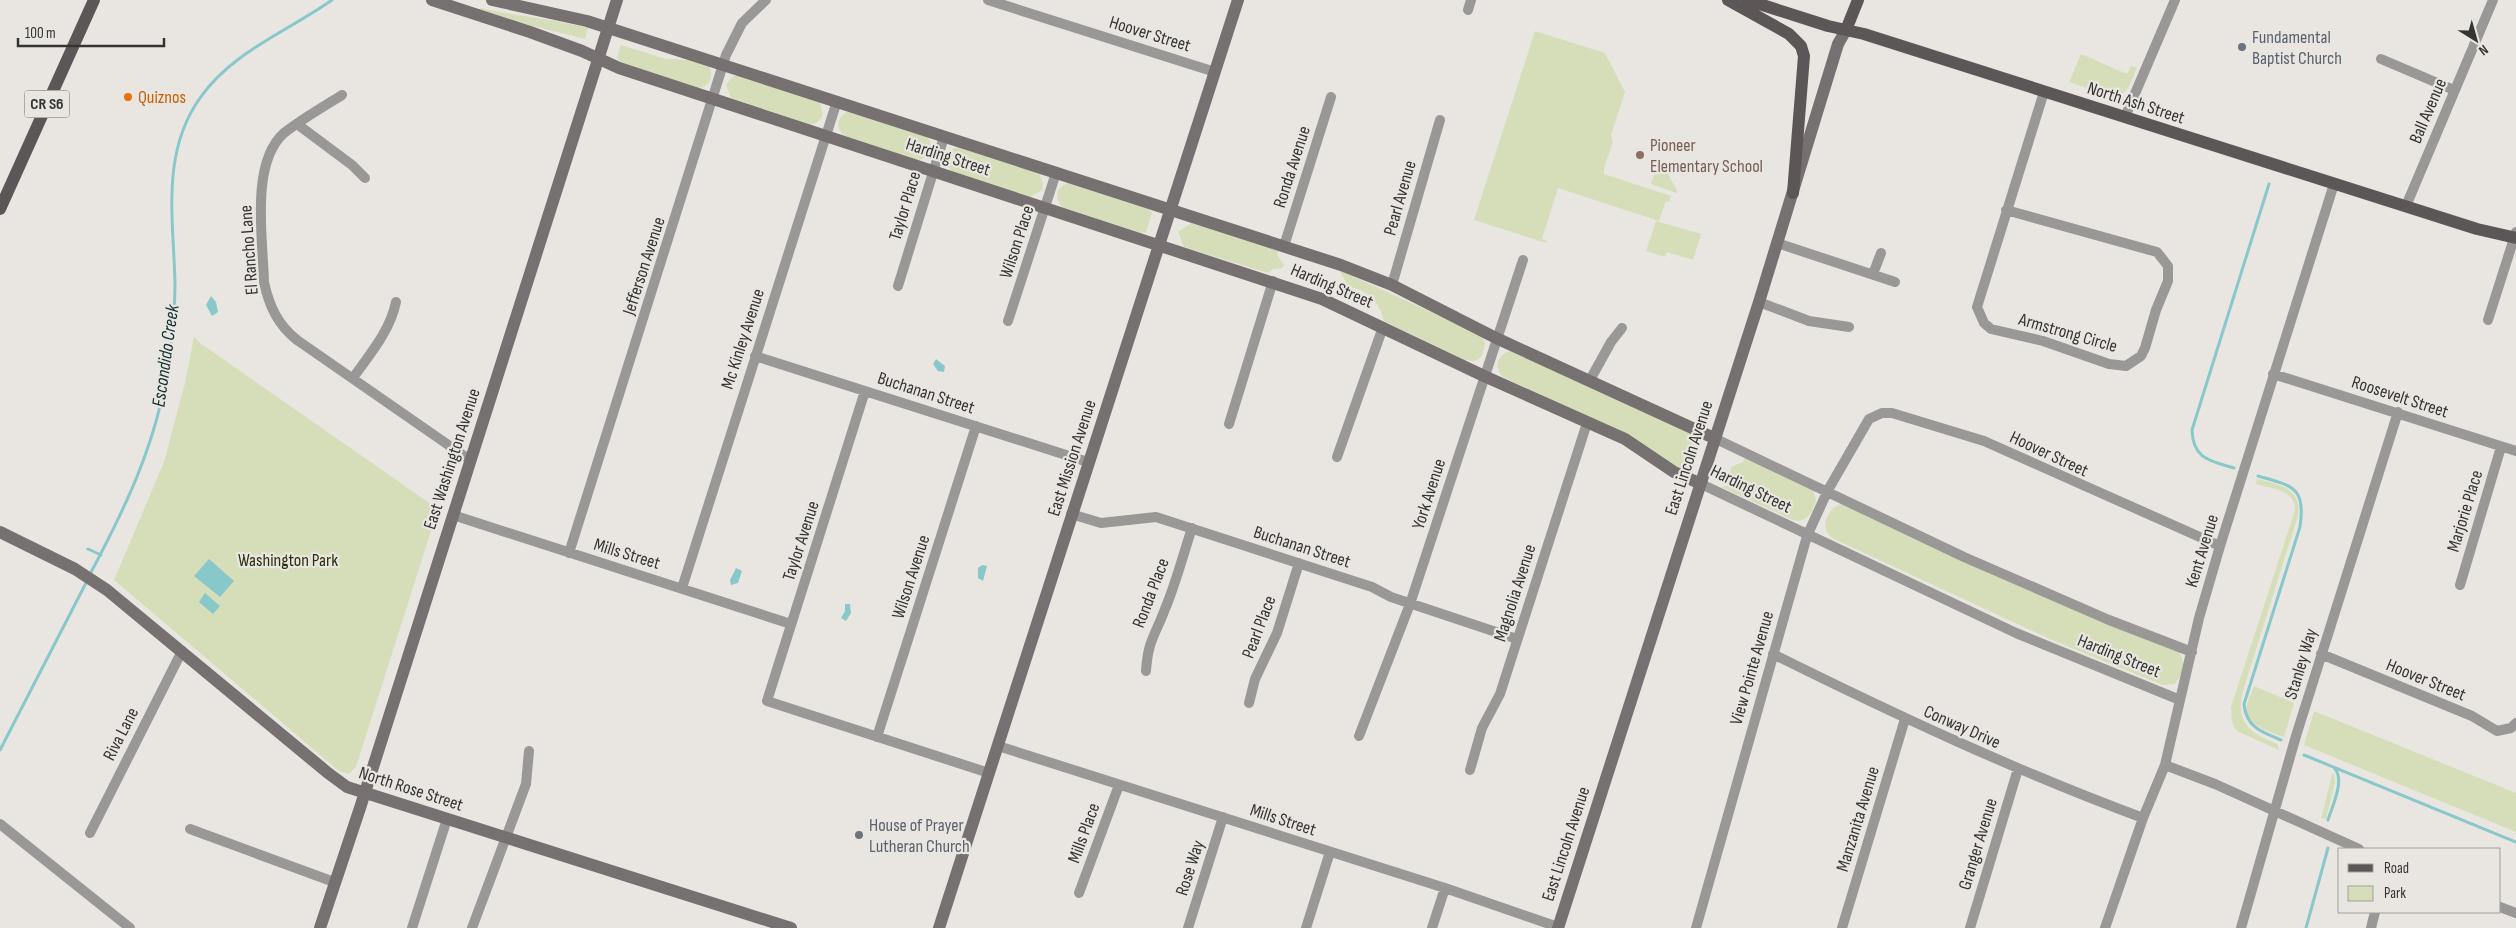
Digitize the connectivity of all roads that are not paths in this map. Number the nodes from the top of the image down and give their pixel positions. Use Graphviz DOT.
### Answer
graph roads {
  1 [pos="94,0"];
  2 [pos="432,0"];
  3 [pos="492,0"];
  4 [pos="617,0"];
  5 [pos="766,0"];
  6 [pos="988,0"];
  7 [pos="1238,0"];
  8 [pos="1728,0"];
  9 [pos="1747,0"];
  10 [pos="1858,0"];
  11 [pos="2175,0"];
  12 [pos="2493,0"];
  13 [pos="608,28"];
  14 [pos="1846,30"];
  15 [pos="598,59"];
  16 [pos="2380,59"];
  17 [pos="724,64"];
  18 [pos="1215,72"];
  19 [pos="2454,90"];
  20 [pos="2044,92"];
  21 [pos="342,95"];
  22 [pos="1331,97"];
  23 [pos="714,98"];
  24 [pos="837,101"];
  25 [pos="2125,117"];
  26 [pos="1440,120"];
  27 [pos="297,124"];
  28 [pos="825,135"];
  29 [pos="944,136"];
  30 [pos="934,170"];
  31 [pos="1056,172"];
  32 [pos="365,178"];
  33 [pos="2334,184"];
  34 [pos="1793,193"];
  35 [pos="2406,206"];
  36 [pos="1045,207"];
  37 [pos="0,209"];
  38 [pos="1170,210"];
  39 [pos="2006,210"];
  40 [pos="2515,236"];
  41 [pos="1777,243"];
  42 [pos="1160,244"];
  43 [pos="1284,246"];
  44 [pos="1880,253"];
  45 [pos="1523,260"];
  46 [pos="1873,274"];
  47 [pos="1273,281"];
  48 [pos="1895,282"];
  49 [pos="898,286"];
  50 [pos="1392,286"];
  51 [pos="396,302"];
  52 [pos="1759,302"];
  53 [pos="2488,320"];
  54 [pos="1008,321"];
  55 [pos="1383,327"];
  56 [pos="1849,327"];
  57 [pos="1622,328"];
  58 [pos="1496,338"];
  59 [pos="755,356"];
  60 [pos="2273,374"];
  61 [pos="1484,376"];
  62 [pos="353,378"];
  63 [pos="1590,380"];
  64 [pos="865,391"];
  65 [pos="2398,412"];
  66 [pos="1587,423"];
  67 [pos="1229,424"];
  68 [pos="976,426"];
  69 [pos="1864,426"];
  70 [pos="1714,438"];
  71 [pos="2501,447"];
  72 [pos="2516,451"];
  73 [pos="1337,457"];
  74 [pos="470,460"];
  75 [pos="1088,462"];
  76 [pos="1699,483"];
  77 [pos="1828,490"];
  78 [pos="1072,514"];
  79 [pos="453,515"];
  80 [pos="1192,528"];
  81 [pos="0,532"];
  82 [pos="1807,536"];
  83 [pos="2220,546"];
  84 [pos="569,553"];
  85 [pos="1299,563"];
  86 [pos="2460,585"];
  87 [pos="682,588"];
  88 [pos="1410,604"];
  89 [pos="791,624"];
  90 [pos="1517,639"];
  91 [pos="182,651"];
  92 [pos="2192,652"];
  93 [pos="1773,654"];
  94 [pos="2321,654"];
  95 [pos="1146,671"];
  96 [pos="2180,700"];
  97 [pos="1249,703"];
  98 [pos="1905,719"];
  99 [pos="2516,723"];
  100 [pos="1360,736"];
  101 [pos="877,737"];
  102 [pos="998,746"];
  103 [pos="529,751"];
  104 [pos="2166,765"];
  105 [pos="2018,769"];
  106 [pos="1470,770"];
  107 [pos="989,773"];
  108 [pos="1118,785"];
  109 [pos="365,792"];
  110 [pos="2274,811"];
  111 [pos="1224,817"];
  112 [pos="2143,818"];
  113 [pos="447,819"];
  114 [pos="0,824"];
  115 [pos="190,828"];
  116 [pos="90,833"];
  117 [pos="505,838"];
  118 [pos="2357,848"];
  119 [pos="1330,852"];
  120 [pos="334,882"];
  121 [pos="1445,888"];
  122 [pos="1080,893"];
  123 [pos="2501,907"];
  124 [pos="2375,913"];
  125 [pos="2516,913"];
  126 [pos="1558,927"];
  127 [pos="130,928"];
  128 [pos="320,928"];
  129 [pos="412,928"];
  130 [pos="472,928"];
  131 [pos="791,928"];
  132 [pos="939,928"];
  133 [pos="1188,928"];
  134 [pos="1306,928"];
  135 [pos="1432,928"];
  136 [pos="1696,928"];
  137 [pos="1842,928"];
  138 [pos="1970,928"];
  139 [pos="2105,928"];
  140 [pos="2241,928"];
  141 [pos="2371,928"];
  1 -- 37 [label="main road, CR S6"];
  2 -- 15 [label="street, Harding Street"];
  3 -- 13 [label="street, Harding Street"];
  4 -- 13 [label="street, East Washington Avenue"];
  5 -- 17 [label="street, Jefferson Avenue"];
  6 -- 18 [label="street, Hoover Street"];
  7 -- 18 [label="street, East Mission Avenue"];
  8 -- 34 [label="main road"];
  9 -- 14 [label="main road, North Ash Street"];
  10 -- 14 [label="main road, East Lincoln Avenue"];
  11 -- 25 [label="street"];
  12 -- 19 [label="street, Ball Avenue"];
  13 -- 15 [label="street, East Washington Avenue"];
  13 -- 17 [label="street, Harding Street"];
  14 -- 20 [label="main road, North Ash Street"];
  14 -- 34 [label="street, East Lincoln Avenue"];
  15 -- 23 [label="street, Harding Street"];
  15 -- 74 [label="street, East Washington Avenue"];
  16 -- 19 [label="street"];
  17 -- 23 [label="street, Jefferson Avenue"];
  17 -- 24 [label="street, Harding Street"];
  18 -- 38 [label="street, East Mission Avenue"];
  19 -- 35 [label="street, Ball Avenue"];
  20 -- 25 [label="main road, North Ash Street"];
  20 -- 39 [label="street, Armstrong Circle"];
  21 -- 27 [label="street, El Rancho Lane"];
  22 -- 43 [label="street, Ronda Avenue"];
  23 -- 28 [label="street, Harding Street"];
  23 -- 84 [label="street, Jefferson Avenue"];
  24 -- 28 [label="street, Mc Kinley Avenue"];
  24 -- 29 [label="street, Harding Street"];
  25 -- 33 [label="main road, North Ash Street"];
  26 -- 50 [label="street, Pearl Avenue"];
  27 -- 32 [label="street"];
  27 -- 62 [label="street, El Rancho Lane"];
  28 -- 30 [label="street, Harding Street"];
  28 -- 59 [label="street, Mc Kinley Avenue"];
  29 -- 30 [label="street, Taylor Place"];
  29 -- 31 [label="street, Harding Street"];
  30 -- 36 [label="street, Harding Street"];
  30 -- 49 [label="street, Taylor Place"];
  31 -- 36 [label="street, Wilson Place"];
  31 -- 38 [label="street, Harding Street"];
  33 -- 35 [label="main road, North Ash Street"];
  33 -- 60 [label="street, Kent Avenue"];
  34 -- 41 [label="street, East Lincoln Avenue"];
  35 -- 40 [label="main road, North Ash Street"];
  36 -- 42 [label="street, Harding Street"];
  36 -- 54 [label="street, Wilson Place"];
  38 -- 42 [label="street, East Mission Avenue"];
  38 -- 43 [label="street, Harding Street"];
  39 -- 39 [label="street, Armstrong Circle"];
  40 -- 53 [label="street"];
  41 -- 46 [label="street"];
  41 -- 52 [label="street, East Lincoln Avenue"];
  42 -- 47 [label="street, Harding Street"];
  42 -- 75 [label="street, East Mission Avenue"];
  43 -- 50 [label="street, Harding Street"];
  44 -- 46 [label="street"];
  45 -- 58 [label="street, York Avenue"];
  46 -- 48 [label="street"];
  47 -- 55 [label="street, Harding Street"];
  47 -- 67 [label="street"];
  50 -- 58 [label="street, Harding Street"];
  51 -- 62 [label="street"];
  52 -- 56 [label="street"];
  52 -- 70 [label="street, East Lincoln Avenue"];
  55 -- 61 [label="street, Harding Street"];
  55 -- 73 [label="street"];
  57 -- 63 [label="street"];
  58 -- 61 [label="street, York Avenue"];
  58 -- 63 [label="street, Harding Street"];
  59 -- 64 [label="street, Buchanan Street"];
  59 -- 87 [label="street, Mc Kinley Avenue"];
  60 -- 65 [label="street, Roosevelt Street"];
  60 -- 83 [label="street, Kent Avenue"];
  61 -- 66 [label="street, Harding Street"];
  61 -- 88 [label="street, York Avenue"];
  62 -- 74 [label="street, El Rancho Lane"];
  63 -- 70 [label="street, Harding Street"];
  64 -- 68 [label="street, Buchanan Street"];
  64 -- 89 [label="street, Taylor Avenue"];
  65 -- 71 [label="street, Roosevelt Street"];
  65 -- 94 [label="street, Stanley Way"];
  66 -- 76 [label="street, Harding Street"];
  66 -- 90 [label="street, Magnolia Avenue"];
  68 -- 75 [label="street, Buchanan Street"];
  68 -- 101 [label="street, Wilson Avenue"];
  69 -- 77 [label="street, View Pointe Avenue"];
  69 -- 83 [label="street, Hoover Street"];
  70 -- 76 [label="street, East Lincoln Avenue"];
  70 -- 77 [label="street, Harding Street"];
  71 -- 72 [label="street, Roosevelt Street"];
  71 -- 86 [label="street, Marjorie Place"];
  74 -- 79 [label="street, East Washington Avenue"];
  75 -- 78 [label="street, East Mission Avenue"];
  76 -- 82 [label="street, Harding Street"];
  76 -- 126 [label="street, East Lincoln Avenue"];
  77 -- 82 [label="street, View Pointe Avenue"];
  77 -- 92 [label="street, Harding Street"];
  78 -- 80 [label="street, Buchanan Street"];
  78 -- 102 [label="street, East Mission Avenue"];
  79 -- 84 [label="street, Mills Street"];
  79 -- 109 [label="street, East Washington Avenue"];
  80 -- 85 [label="street, Buchanan Street"];
  80 -- 95 [label="street, Ronda Place"];
  81 -- 91 [label="street, North Rose Street"];
  82 -- 93 [label="street, View Pointe Avenue"];
  82 -- 96 [label="street, Harding Street"];
  83 -- 92 [label="street, Kent Avenue"];
  84 -- 87 [label="street, Mills Street"];
  85 -- 88 [label="street, Buchanan Street"];
  85 -- 97 [label="street, Pearl Place"];
  87 -- 89 [label="street, Mills Street"];
  88 -- 90 [label="street, Buchanan Street"];
  88 -- 100 [label="street, York Avenue"];
  89 -- 101 [label="street, Taylor Avenue"];
  90 -- 106 [label="street, Magnolia Avenue"];
  91 -- 109 [label="street, North Rose Street"];
  91 -- 116 [label="street, Riva Lane"];
  92 -- 96 [label="street, Kent Avenue"];
  93 -- 98 [label="street, Conway Drive"];
  93 -- 136 [label="street, View Pointe Avenue"];
  94 -- 99 [label="street, Hoover Street"];
  94 -- 110 [label="street, Stanley Way"];
  96 -- 104 [label="street, Kent Avenue"];
  98 -- 105 [label="street, Conway Drive"];
  98 -- 137 [label="street, Manzanita Avenue"];
  101 -- 107 [label="street"];
  102 -- 107 [label="street, East Mission Avenue"];
  102 -- 108 [label="street, Mills Street"];
  103 -- 117 [label="street"];
  104 -- 110 [label="street"];
  104 -- 112 [label="street, Kent Avenue"];
  105 -- 112 [label="street, Conway Drive"];
  105 -- 138 [label="street, Granger Avenue"];
  107 -- 132 [label="street, East Mission Avenue"];
  108 -- 111 [label="street, Mills Street"];
  108 -- 122 [label="street, Mills Place"];
  109 -- 113 [label="street, North Rose Street"];
  109 -- 120 [label="street, East Washington Avenue"];
  110 -- 118 [label="street"];
  110 -- 140 [label="street, Stanley Way"];
  111 -- 119 [label="street, Mills Street"];
  111 -- 133 [label="street, Rose Way"];
  112 -- 139 [label="street, Kent Avenue"];
  113 -- 117 [label="street, North Rose Street"];
  113 -- 129 [label="street"];
  114 -- 127 [label="street"];
  115 -- 120 [label="street"];
  117 -- 130 [label="street"];
  117 -- 131 [label="street, North Rose Street"];
  119 -- 121 [label="street, Mills Street"];
  119 -- 134 [label="street"];
  120 -- 128 [label="street, East Washington Avenue"];
  121 -- 126 [label="street, Mills Street"];
  121 -- 135 [label="street"];
  123 -- 125 [label="street"];
  124 -- 141 [label="street"];
}
